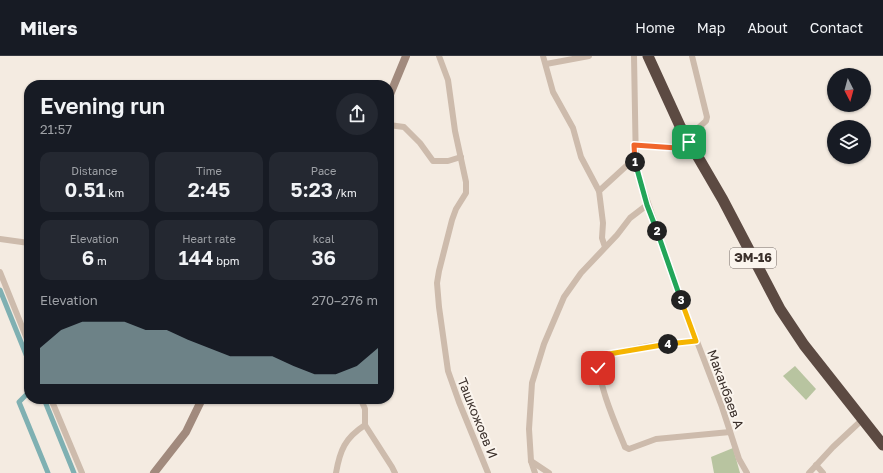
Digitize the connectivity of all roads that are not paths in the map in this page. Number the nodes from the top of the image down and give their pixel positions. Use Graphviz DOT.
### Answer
graph roads {
  1 [pos="406,56"];
  2 [pos="439,56"];
  3 [pos="543,56"];
  4 [pos="589,56"];
  5 [pos="634,56"];
  6 [pos="648,56"];
  7 [pos="692,56"];
  8 [pos="546,64"];
  9 [pos="394,85"];
  10 [pos="394,125"];
  11 [pos="689,142"];
  12 [pos="634,145"];
  13 [pos="461,157"];
  14 [pos="635,158"];
  15 [pos="702,164"];
  16 [pos="599,191"];
  17 [pos="647,205"];
  18 [pos="0,239"];
  19 [pos="24,242"];
  20 [pos="605,247"];
  21 [pos="0,272"];
  22 [pos="24,332"];
  23 [pos="696,341"];
  24 [pos="53,404"];
  25 [pos="200,404"];
  26 [pos="363,404"];
  27 [pos="863,419"];
  28 [pos="365,425"];
  29 [pos="730,432"];
  30 [pos="883,445"];
  31 [pos="531,461"];
  32 [pos="816,465"];
  33 [pos="82,473"];
  34 [pos="154,473"];
  35 [pos="336,473"];
  36 [pos="395,473"];
  37 [pos="488,473"];
  38 [pos="535,473"];
  39 [pos="549,473"];
  40 [pos="747,473"];
  41 [pos="809,473"];
  42 [pos="823,473"];
  1 -- 9 [label="street"];
  2 -- 13 [label="street, Ташкожоев И"];
  3 -- 8 [label="street"];
  4 -- 8 [label="street"];
  5 -- 12 [label="street, Маканбаев А"];
  6 -- 11 [label="highway, ЭМ-16"];
  7 -- 15 [label="street"];
  8 -- 16 [label="street"];
  10 -- 13 [label="street"];
  11 -- 12 [label="street"];
  11 -- 15 [label="highway, ЭМ-16"];
  12 -- 14 [label="street, Маканбаев А"];
  13 -- 37 [label="street, Ташкожоев И"];
  14 -- 16 [label="street"];
  14 -- 17 [label="street, Маканбаев А"];
  15 -- 27 [label="highway, ЭМ-16"];
  16 -- 20 [label="street"];
  17 -- 20 [label="street"];
  17 -- 23 [label="street, Маканбаев А"];
  18 -- 19 [label="street"];
  20 -- 31 [label="street"];
  21 -- 22 [label="street"];
  23 -- 29 [label="street, Маканбаев А"];
  23 -- 29 [label="street"];
  24 -- 33 [label="street"];
  25 -- 34 [label="street"];
  26 -- 28 [label="street"];
  27 -- 30 [label="highway, ЭМ-16"];
  27 -- 32 [label="street"];
  28 -- 35 [label="street"];
  28 -- 36 [label="street"];
  29 -- 40 [label="street, Маканбаев А"];
  31 -- 38 [label="street"];
  31 -- 39 [label="street"];
  32 -- 41 [label="street"];
  32 -- 42 [label="street"];
}
